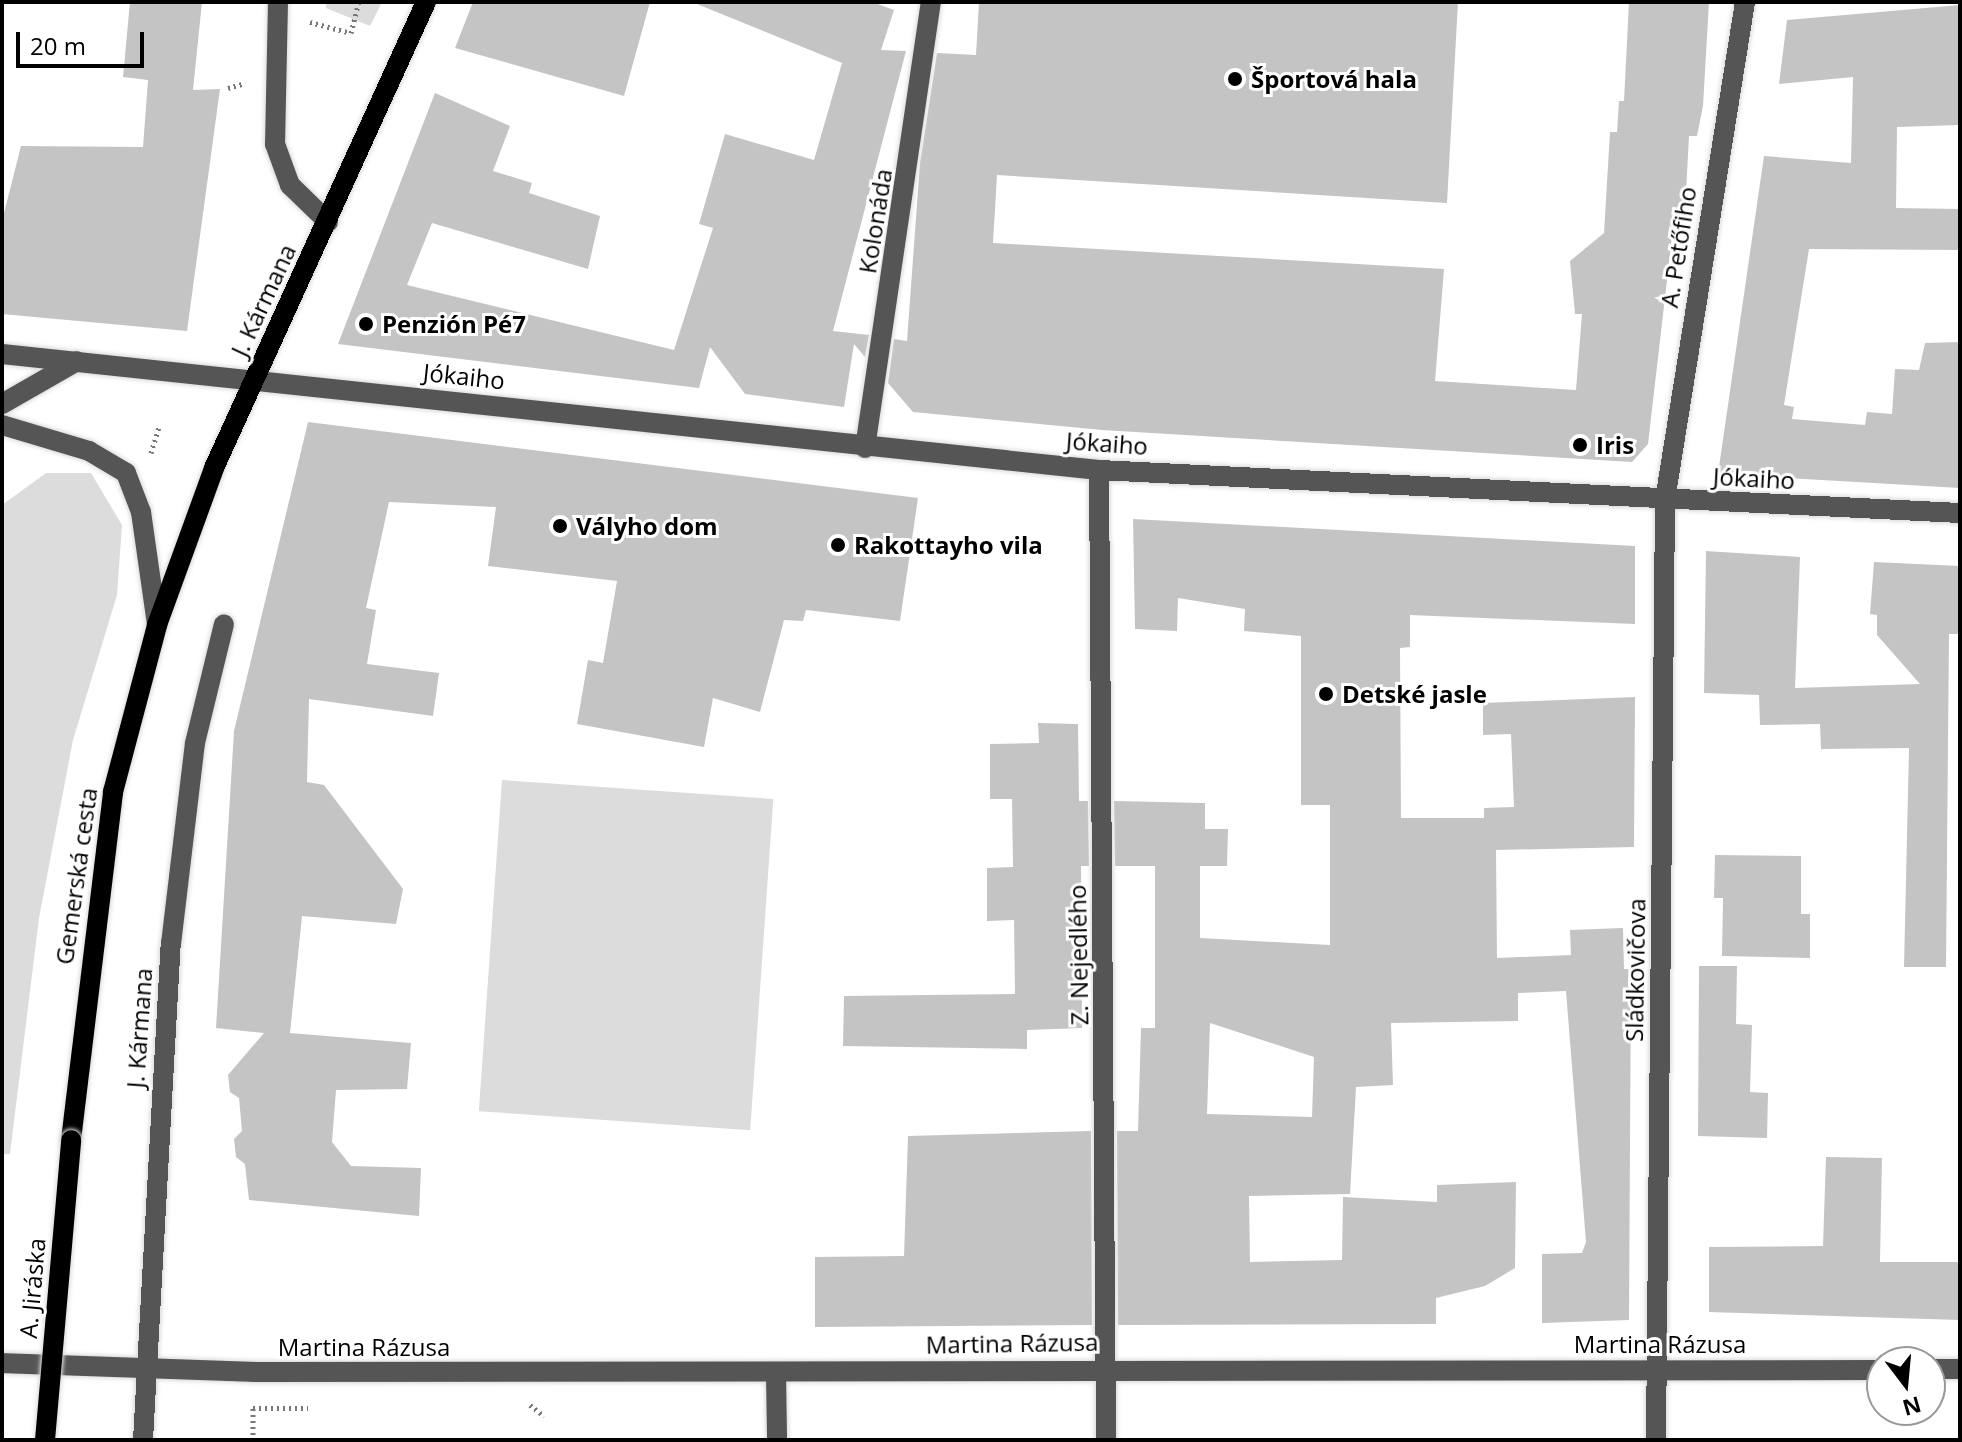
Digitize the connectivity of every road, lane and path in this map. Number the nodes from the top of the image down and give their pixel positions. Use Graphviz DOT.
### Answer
graph roads {
  1 [pos="278,2"];
  2 [pos="359,2"];
  3 [pos="426,2"];
  4 [pos="931,2"];
  5 [pos="1745,2"];
  6 [pos="312,12"];
  7 [pos="328,222"];
  8 [pos="2,354"];
  9 [pos="77,361"];
  10 [pos="254,380"];
  11 [pos="2,404"];
  12 [pos="2,425"];
  13 [pos="159,426"];
  14 [pos="865,448"];
  15 [pos="150,454"];
  16 [pos="1099,470"];
  17 [pos="1665,500"];
  18 [pos="1960,513"];
  19 [pos="224,624"];
  20 [pos="157,625"];
  21 [pos="71,1140"];
  22 [pos="2,1363"];
  23 [pos="142,1367"];
  24 [pos="1108,1368"];
  25 [pos="1866,1370"];
  26 [pos="1656,1371"];
  27 [pos="776,1373"];
  28 [pos="45,1440"];
  29 [pos="143,1440"];
  30 [pos="777,1440"];
  31 [pos="1106,1440"];
  32 [pos="1656,1440"];
  1 -- 7 [label="street"];
  2 -- 6 [label="path"];
  3 -- 7 [label="main road, J. Kármana"];
  4 -- 14 [label="street, Kolonáda"];
  5 -- 17 [label="street, A. Petőfiho"];
  7 -- 10 [label="main road, J. Kármana"];
  8 -- 9 [label="street, Jókaiho"];
  9 -- 10 [label="street, Jókaiho"];
  9 -- 11 [label="street"];
  10 -- 14 [label="street, Jókaiho"];
  10 -- 20 [label="main road, J. Kármana"];
  12 -- 20 [label="street"];
  13 -- 15 [label="path"];
  14 -- 16 [label="street, Jókaiho"];
  16 -- 17 [label="street, Jókaiho"];
  16 -- 24 [label="street, Z. Nejedlého"];
  17 -- 18 [label="street, Jókaiho"];
  17 -- 26 [label="street, Sládkovičova"];
  19 -- 23 [label="street, J. Kármana"];
  20 -- 21 [label="main road, Gemerská cesta"];
  21 -- 28 [label="main road, A. Jiráska, bridge"];
  22 -- 23 [label="street, Martina Rázusa"];
  23 -- 27 [label="street, Martina Rázusa"];
  23 -- 29 [label="street, J. Kármana"];
  24 -- 26 [label="street, Martina Rázusa"];
  24 -- 27 [label="street, Martina Rázusa"];
  24 -- 31 [label="street, Z. Nejedlého"];
  25 -- 26 [label="street, Martina Rázusa"];
  26 -- 32 [label="street, Sládkovičova"];
  27 -- 30 [label="street"];
}
